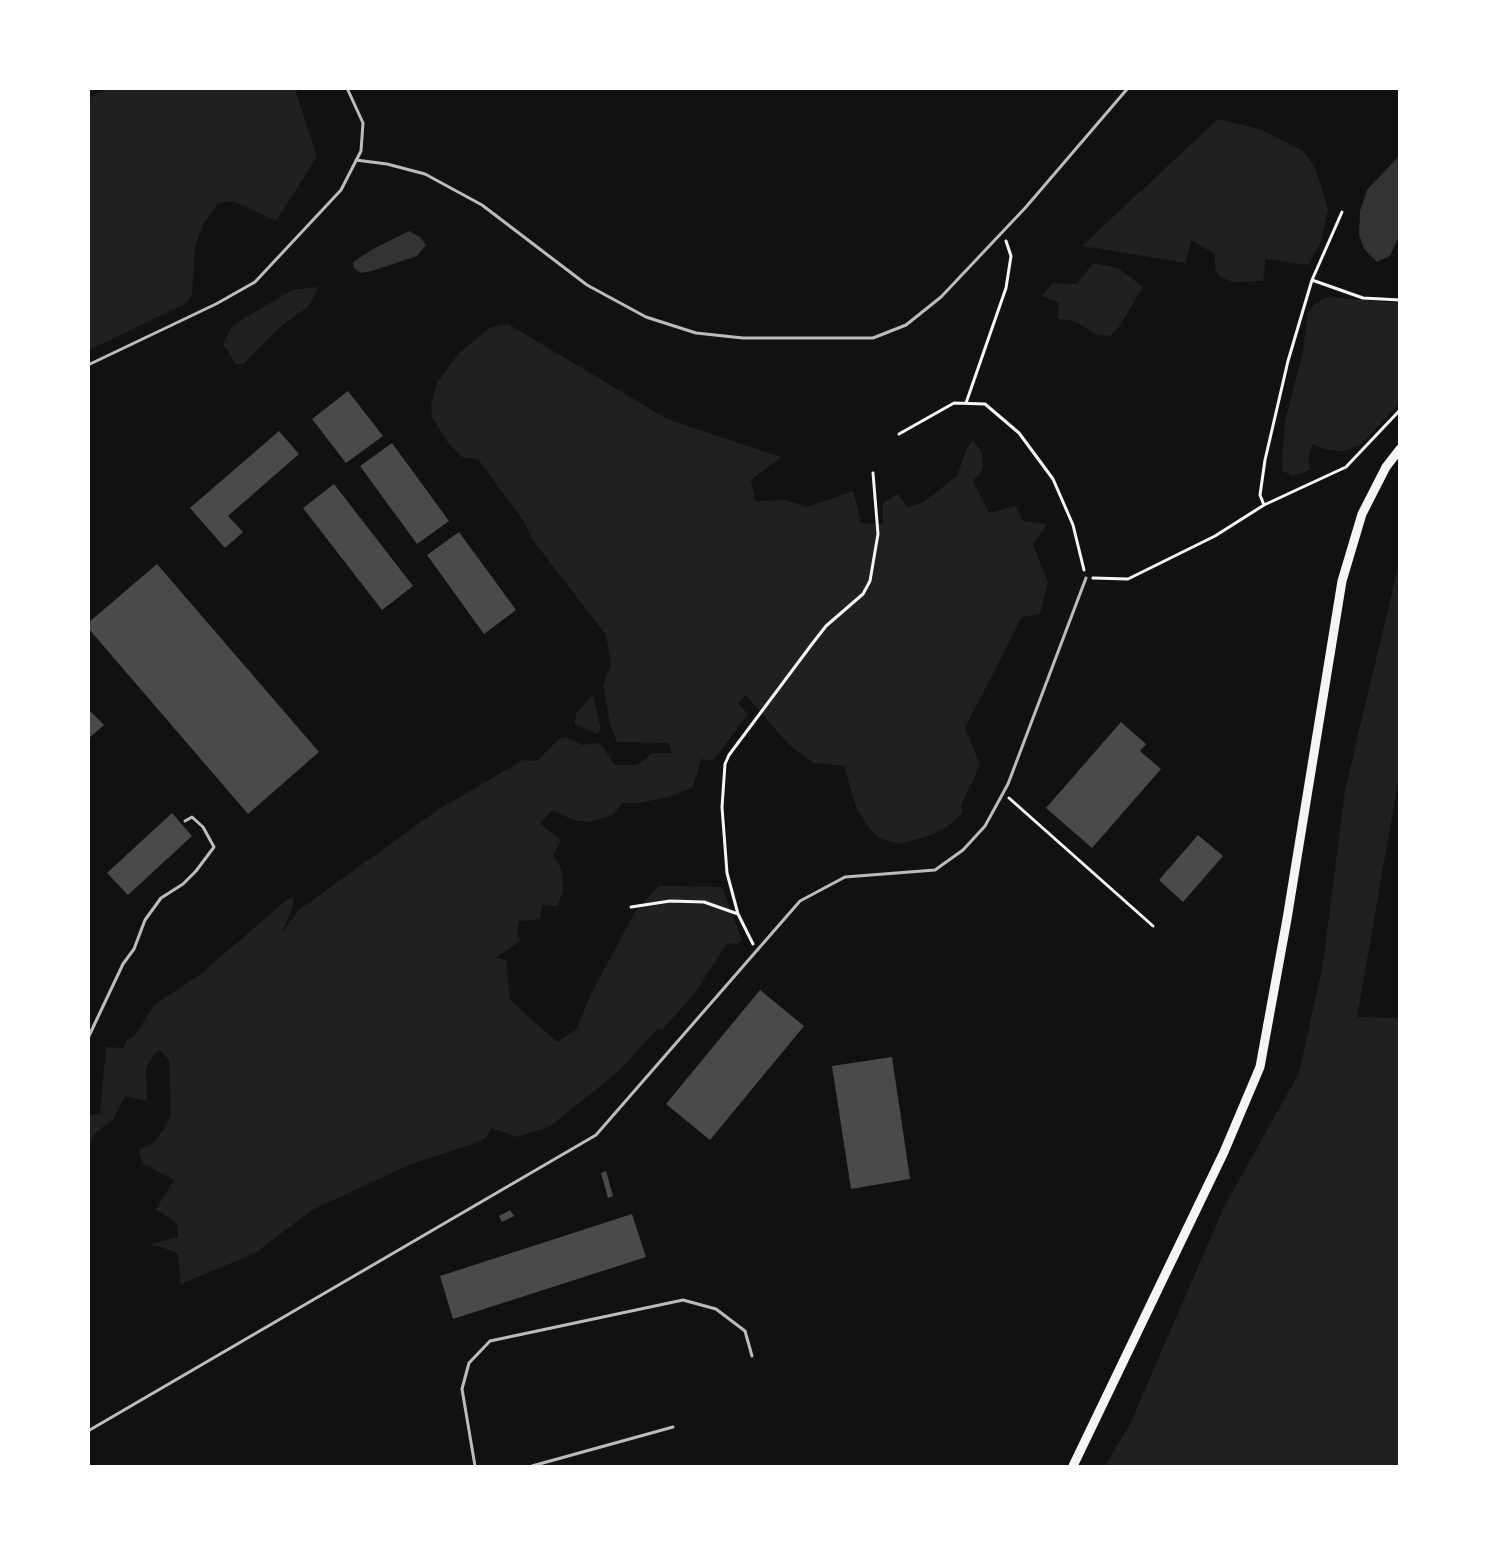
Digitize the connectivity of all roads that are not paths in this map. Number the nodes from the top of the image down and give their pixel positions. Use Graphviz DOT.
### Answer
graph roads {
  1 [pos="347,88"];
  2 [pos="1128,88"];
  3 [pos="356,160"];
  4 [pos="88,365"];
  5 [pos="1400,449"];
  6 [pos="1086,578"];
  7 [pos="185,821"];
  8 [pos="88,1038"];
  9 [pos="752,1356"];
  10 [pos="673,1427"];
  11 [pos="88,1431"];
  12 [pos="475,1467"];
  13 [pos="532,1467"];
  14 [pos="1073,1467"];
  1 -- 3 [label="lane"];
  2 -- 3 [label="lane"];
  3 -- 4 [label="lane"];
  5 -- 14 [label="main road"];
  6 -- 11 [label="lane"];
  7 -- 8 [label="lane"];
  9 -- 12 [label="lane"];
  10 -- 13 [label="lane"];
}
